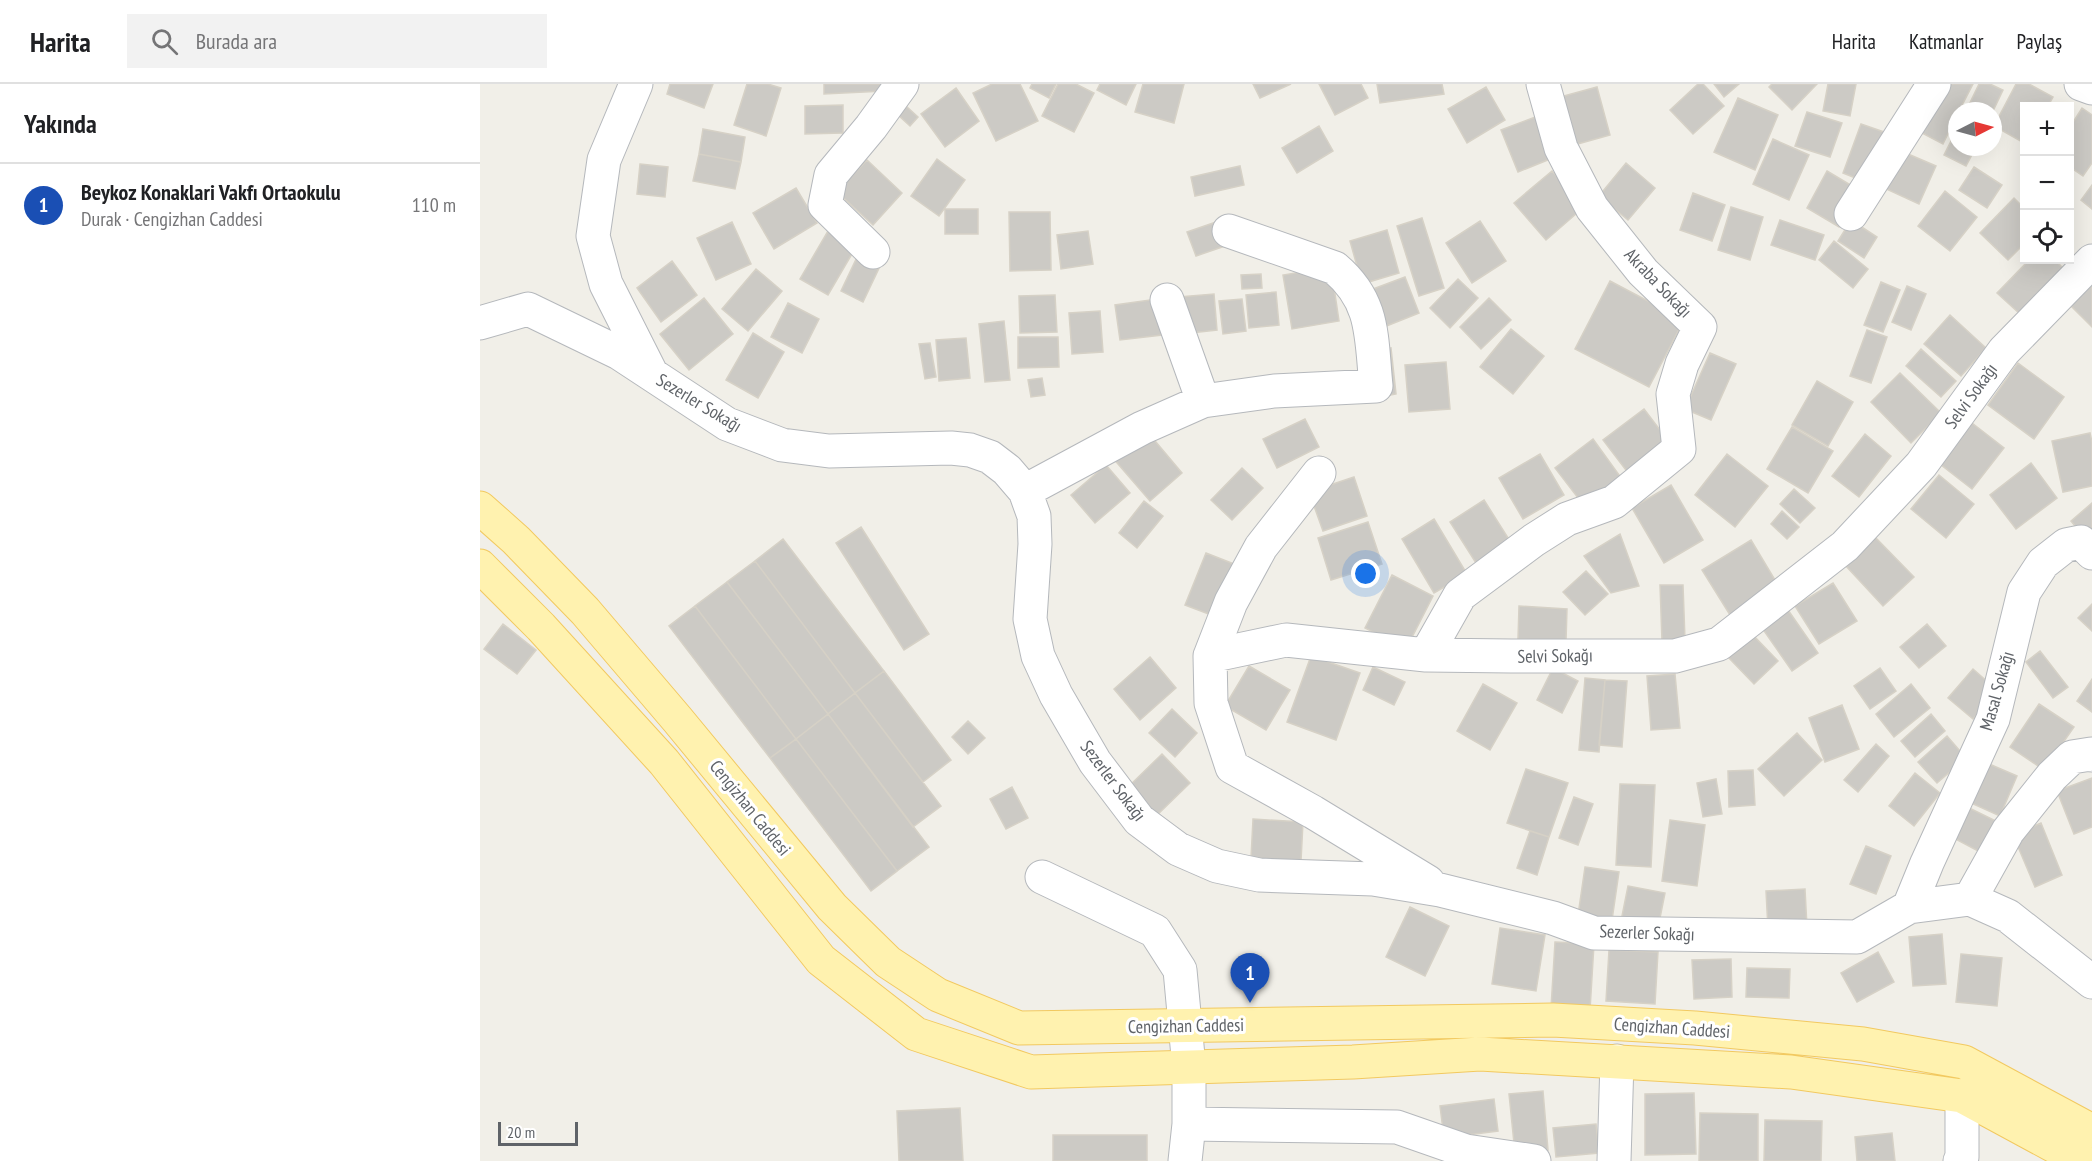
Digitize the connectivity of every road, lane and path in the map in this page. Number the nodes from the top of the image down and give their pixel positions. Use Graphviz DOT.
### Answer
graph roads {
  1 [pos="636,84"];
  2 [pos="902,84"];
  3 [pos="1543,84"];
  4 [pos="1934,84"];
  5 [pos="2081,84"];
  6 [pos="2092,88"];
  7 [pos="1851,214"];
  8 [pos="1229,231"];
  9 [pos="873,252"];
  10 [pos="2092,261"];
  11 [pos="1167,300"];
  12 [pos="480,323"];
  13 [pos="651,374"];
  14 [pos="1203,401"];
  15 [pos="1319,473"];
  16 [pos="1025,492"];
  17 [pos="480,508"];
  18 [pos="2092,553"];
  19 [pos="480,566"];
  20 [pos="1426,655"];
  21 [pos="1210,656"];
  22 [pos="2092,755"];
  23 [pos="1042,878"];
  24 [pos="1440,890"];
  25 [pos="1970,899"];
  26 [pos="1909,907"];
  27 [pos="2092,982"];
  28 [pos="1187,1026"];
  29 [pos="1617,1061"];
  30 [pos="1189,1067"];
  31 [pos="1962,1096"];
  32 [pos="2092,1131"];
  33 [pos="1191,1148"];
  34 [pos="1534,1161"];
  35 [pos="1614,1161"];
  36 [pos="1960,1161"];
  37 [pos="2082,1161"];
  1 -- 13 [label="street"];
  2 -- 9 [label="street"];
  3 -- 20 [label="street, Akraba Sokağı"];
  4 -- 7 [label="street"];
  5 -- 6 [label="street"];
  8 -- 14 [label="street"];
  10 -- 20 [label="street, Selvi Sokağı"];
  11 -- 14 [label="street"];
  12 -- 13 [label="street, Sezerler Sokağı"];
  13 -- 16 [label="street, Sezerler Sokağı"];
  14 -- 16 [label="street"];
  15 -- 21 [label="street"];
  16 -- 24 [label="street, Sezerler Sokağı"];
  17 -- 28 [label="main road, Cengizhan Caddesi"];
  18 -- 26 [label="street, Masal Sokağı"];
  19 -- 30 [label="main road, Cengizhan Caddesi"];
  20 -- 21 [label="street, Selvi Sokağı"];
  21 -- 24 [label="street"];
  22 -- 25 [label="street"];
  23 -- 28 [label="street"];
  24 -- 26 [label="street, Sezerler Sokağı"];
  25 -- 26 [label="street, Sezerler Sokağı"];
  25 -- 27 [label="street"];
  28 -- 30 [label="street"];
  28 -- 32 [label="main road, Cengizhan Caddesi"];
  29 -- 30 [label="main road, Cengizhan Caddesi"];
  29 -- 31 [label="main road, Cengizhan Caddesi"];
  29 -- 35 [label="street"];
  30 -- 33 [label="street"];
  31 -- 36 [label="street"];
  31 -- 37 [label="main road, Cengizhan Caddesi"];
  33 -- 34 [label="street"];
}
